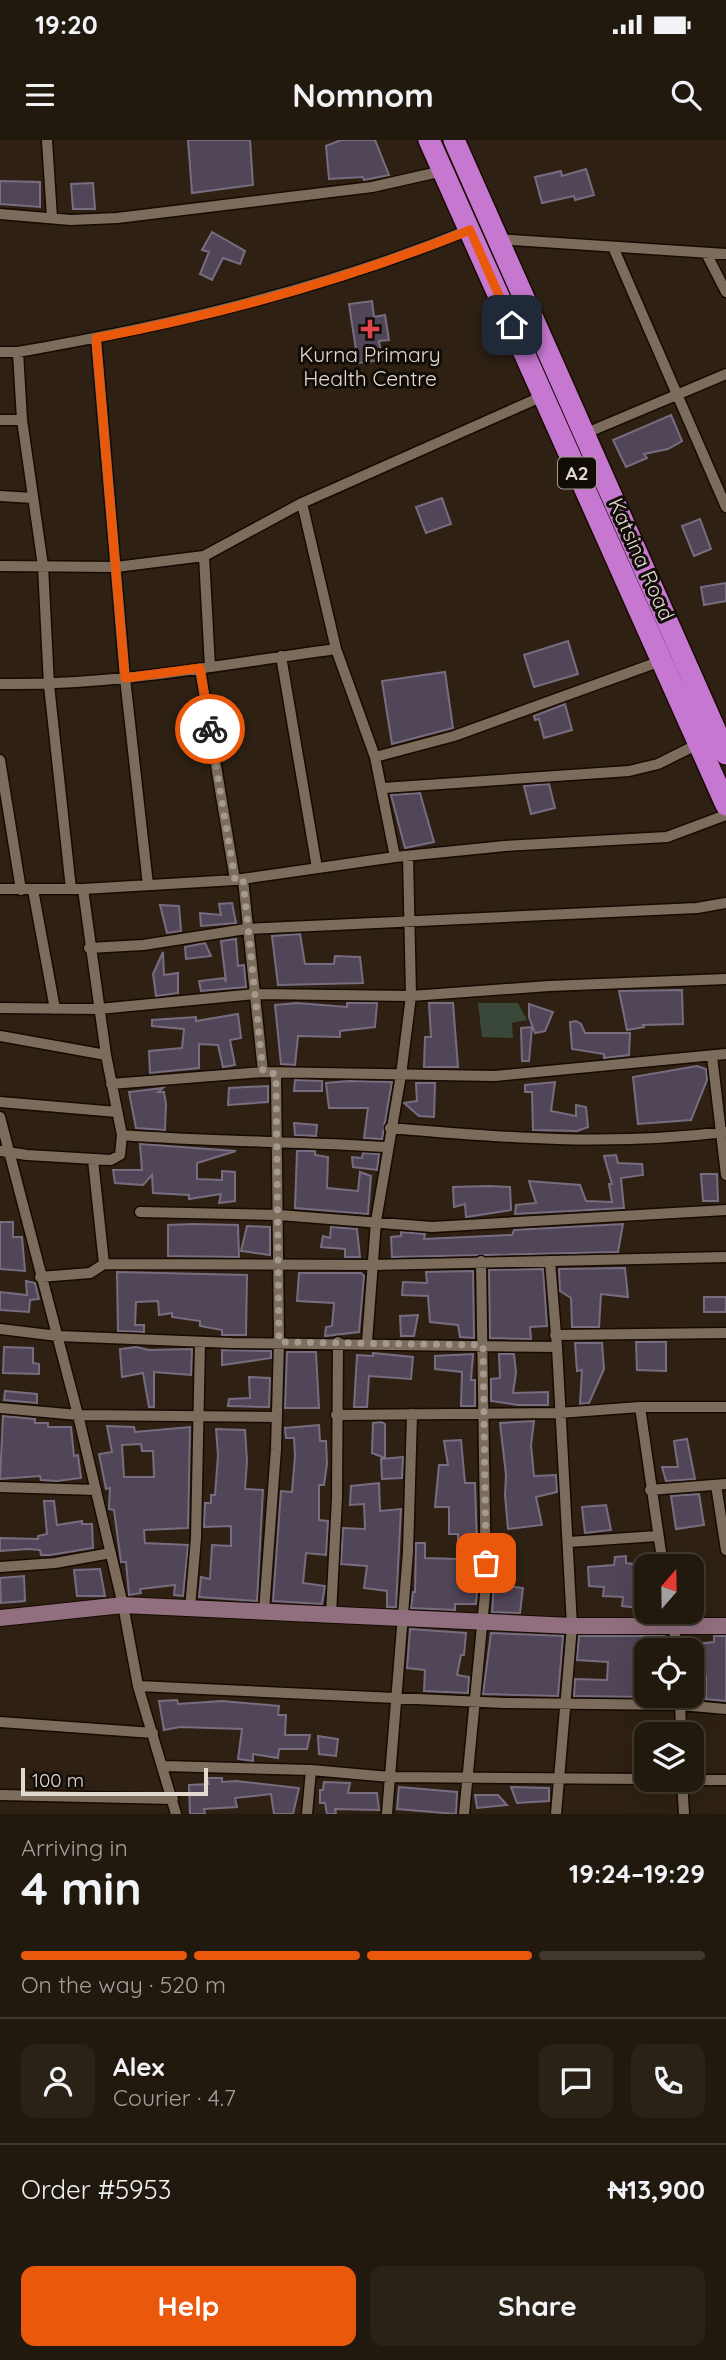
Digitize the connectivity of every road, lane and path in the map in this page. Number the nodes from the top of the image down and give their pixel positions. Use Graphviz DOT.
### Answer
graph roads {
  1 [pos="47,140"];
  2 [pos="429,140"];
  3 [pos="454,140"];
  4 [pos="443,172"];
  5 [pos="0,214"];
  6 [pos="51,218"];
  7 [pos="470,230"];
  8 [pos="498,239"];
  9 [pos="613,247"];
  10 [pos="706,253"];
  11 [pos="726,254"];
  12 [pos="726,292"];
  13 [pos="96,338"];
  14 [pos="0,352"];
  15 [pos="18,352"];
  16 [pos="726,374"];
  17 [pos="679,394"];
  18 [pos="543,396"];
  19 [pos="22,420"];
  20 [pos="0,421"];
  21 [pos="584,434"];
  22 [pos="0,496"];
  23 [pos="33,498"];
  24 [pos="302,503"];
  25 [pos="726,507"];
  26 [pos="204,556"];
  27 [pos="0,566"];
  28 [pos="43,566"];
  29 [pos="116,567"];
  30 [pos="336,649"];
  31 [pos="281,656"];
  32 [pos="661,662"];
  33 [pos="205,668"];
  34 [pos="125,678"];
  35 [pos="0,684"];
  36 [pos="50,685"];
  37 [pos="698,744"];
  38 [pos="726,754"];
  39 [pos="375,757"];
  40 [pos="0,760"];
  41 [pos="383,788"];
  42 [pos="726,805"];
  43 [pos="726,815"];
  44 [pos="408,856"];
  45 [pos="396,857"];
  46 [pos="317,868"];
  47 [pos="239,879"];
  48 [pos="148,885"];
  49 [pos="0,889"];
  50 [pos="77,889"];
  51 [pos="21,890"];
  52 [pos="33,890"];
  53 [pos="726,903"];
  54 [pos="411,922"];
  55 [pos="246,929"];
  56 [pos="89,947"];
  57 [pos="726,979"];
  58 [pos="255,994"];
  59 [pos="411,996"];
  60 [pos="0,1008"];
  61 [pos="55,1009"];
  62 [pos="99,1009"];
  63 [pos="0,1036"];
  64 [pos="726,1054"];
  65 [pos="106,1055"];
  66 [pos="712,1056"];
  67 [pos="263,1072"];
  68 [pos="276,1074"];
  69 [pos="401,1074"];
  70 [pos="111,1084"];
  71 [pos="0,1102"];
  72 [pos="117,1112"];
  73 [pos="0,1117"];
  74 [pos="390,1128"];
  75 [pos="724,1132"];
  76 [pos="122,1135"];
  77 [pos="277,1139"];
  78 [pos="386,1147"];
  79 [pos="3,1151"];
  80 [pos="93,1160"];
  81 [pos="726,1175"];
  82 [pos="726,1210"];
  83 [pos="140,1212"];
  84 [pos="279,1215"];
  85 [pos="376,1221"];
  86 [pos="726,1257"];
  87 [pos="481,1261"];
  88 [pos="550,1261"];
  89 [pos="104,1264"];
  90 [pos="279,1264"];
  91 [pos="372,1265"];
  92 [pos="40,1277"];
  93 [pos="0,1329"];
  94 [pos="726,1333"];
  95 [pos="555,1335"];
  96 [pos="58,1336"];
  97 [pos="200,1342"];
  98 [pos="279,1342"];
  99 [pos="338,1342"];
  100 [pos="367,1342"];
  101 [pos="483,1345"];
  102 [pos="556,1347"];
  103 [pos="640,1407"];
  104 [pos="726,1407"];
  105 [pos="0,1408"];
  106 [pos="559,1413"];
  107 [pos="412,1414"];
  108 [pos="482,1414"];
  109 [pos="78,1415"];
  110 [pos="336,1415"];
  111 [pos="200,1417"];
  112 [pos="277,1417"];
  113 [pos="721,1485"];
  114 [pos="0,1487"];
  115 [pos="96,1490"];
  116 [pos="650,1490"];
  117 [pos="657,1536"];
  118 [pos="569,1542"];
  119 [pos="726,1550"];
  120 [pos="111,1553"];
  121 [pos="661,1554"];
  122 [pos="0,1567"];
  123 [pos="123,1605"];
  124 [pos="190,1608"];
  125 [pos="264,1611"];
  126 [pos="331,1614"];
  127 [pos="401,1616"];
  128 [pos="0,1618"];
  129 [pos="482,1620"];
  130 [pos="634,1622"];
  131 [pos="704,1623"];
  132 [pos="572,1626"];
  133 [pos="726,1626"];
  134 [pos="138,1686"];
  135 [pos="394,1698"];
  136 [pos="634,1701"];
  137 [pos="476,1702"];
  138 [pos="566,1703"];
  139 [pos="704,1705"];
  140 [pos="726,1709"];
  141 [pos="0,1723"];
  142 [pos="153,1733"];
  143 [pos="163,1766"];
  144 [pos="311,1770"];
  145 [pos="390,1777"];
  146 [pos="467,1778"];
  147 [pos="557,1779"];
  148 [pos="634,1779"];
  149 [pos="704,1780"];
  150 [pos="726,1780"];
  151 [pos="683,1792"];
  152 [pos="0,1795"];
  153 [pos="173,1800"];
  154 [pos="176,1814"];
  155 [pos="307,1814"];
  156 [pos="387,1814"];
  157 [pos="464,1814"];
  158 [pos="556,1814"];
  159 [pos="684,1814"];
  1 -- 6 [label="street"];
  2 -- 4 [label="highway, Katsina Road / A2"];
  3 -- 8 [label="highway, Katsina Road / A2"];
  4 -- 6 [label="street"];
  4 -- 7 [label="highway, Katsina Road / A2"];
  5 -- 6 [label="street"];
  7 -- 13 [label="street"];
  7 -- 18 [label="highway, Katsina Road / A2"];
  8 -- 9 [label="street"];
  8 -- 21 [label="highway, Katsina Road / A2"];
  9 -- 10 [label="street"];
  9 -- 17 [label="street"];
  10 -- 11 [label="street"];
  10 -- 12 [label="street"];
  13 -- 15 [label="street"];
  13 -- 29 [label="street"];
  14 -- 15 [label="street"];
  15 -- 19 [label="street"];
  16 -- 17 [label="street"];
  17 -- 21 [label="street"];
  17 -- 25 [label="street"];
  18 -- 24 [label="street"];
  18 -- 32 [label="highway, Katsina Road / A2"];
  19 -- 20 [label="street"];
  19 -- 23 [label="street"];
  21 -- 38 [label="highway, Katsina Road / A2"];
  22 -- 23 [label="street"];
  23 -- 28 [label="street"];
  24 -- 26 [label="street"];
  24 -- 30 [label="street"];
  26 -- 29 [label="street"];
  26 -- 33 [label="street"];
  27 -- 28 [label="street"];
  28 -- 29 [label="street"];
  28 -- 36 [label="street"];
  29 -- 34 [label="street"];
  30 -- 31 [label="street"];
  30 -- 39 [label="street"];
  31 -- 33 [label="street"];
  31 -- 46 [label="street"];
  32 -- 37 [label="highway, Katsina Road / A2"];
  32 -- 39 [label="street"];
  33 -- 34 [label="street"];
  33 -- 47 [label="street"];
  34 -- 36 [label="street"];
  34 -- 48 [label="street"];
  35 -- 36 [label="street"];
  36 -- 50 [label="street"];
  37 -- 41 [label="street"];
  37 -- 42 [label="highway, Katsina Road / A2"];
  39 -- 41 [label="street"];
  40 -- 51 [label="street"];
  41 -- 45 [label="street"];
  43 -- 44 [label="street"];
  44 -- 45 [label="street"];
  44 -- 54 [label="street"];
  45 -- 46 [label="street"];
  46 -- 47 [label="street"];
  47 -- 48 [label="street"];
  47 -- 55 [label="street"];
  48 -- 50 [label="street"];
  49 -- 51 [label="street"];
  50 -- 52 [label="street"];
  50 -- 56 [label="street"];
  51 -- 52 [label="street"];
  52 -- 61 [label="street"];
  53 -- 54 [label="street"];
  54 -- 55 [label="street"];
  54 -- 59 [label="street"];
  55 -- 56 [label="street"];
  55 -- 58 [label="street"];
  56 -- 62 [label="street"];
  57 -- 59 [label="street"];
  58 -- 59 [label="street"];
  58 -- 62 [label="street"];
  58 -- 67 [label="street"];
  59 -- 69 [label="street"];
  60 -- 61 [label="street"];
  61 -- 62 [label="street"];
  62 -- 65 [label="street"];
  63 -- 65 [label="street"];
  64 -- 66 [label="street"];
  65 -- 70 [label="street"];
  66 -- 69 [label="street"];
  66 -- 75 [label="street"];
  67 -- 68 [label="street"];
  67 -- 70 [label="street"];
  68 -- 69 [label="street"];
  68 -- 77 [label="street"];
  69 -- 74 [label="street"];
  70 -- 72 [label="street"];
  71 -- 72 [label="street"];
  72 -- 76 [label="street"];
  73 -- 79 [label="street"];
  74 -- 75 [label="street"];
  74 -- 78 [label="street"];
  75 -- 81 [label="street"];
  76 -- 77 [label="street"];
  76 -- 80 [label="street"];
  77 -- 78 [label="street"];
  77 -- 84 [label="street"];
  78 -- 85 [label="street"];
  79 -- 80 [label="street"];
  79 -- 92 [label="street"];
  80 -- 89 [label="street"];
  82 -- 85 [label="street"];
  83 -- 84 [label="street"];
  84 -- 85 [label="street"];
  84 -- 90 [label="street"];
  85 -- 91 [label="street"];
  86 -- 88 [label="street"];
  87 -- 88 [label="street"];
  87 -- 91 [label="street"];
  87 -- 101 [label="street"];
  88 -- 95 [label="street"];
  89 -- 90 [label="street"];
  89 -- 92 [label="street"];
  90 -- 91 [label="street"];
  90 -- 98 [label="street"];
  91 -- 100 [label="street"];
  92 -- 96 [label="street"];
  93 -- 96 [label="street"];
  94 -- 95 [label="street"];
  95 -- 102 [label="street"];
  96 -- 97 [label="street"];
  96 -- 109 [label="street"];
  97 -- 98 [label="street"];
  97 -- 111 [label="street"];
  98 -- 99 [label="street"];
  98 -- 112 [label="street"];
  99 -- 100 [label="street"];
  99 -- 110 [label="street"];
  100 -- 101 [label="street"];
  101 -- 102 [label="street"];
  101 -- 108 [label="street"];
  102 -- 106 [label="street"];
  103 -- 104 [label="street"];
  103 -- 106 [label="street"];
  103 -- 116 [label="street"];
  105 -- 109 [label="street"];
  106 -- 108 [label="street"];
  106 -- 118 [label="street"];
  107 -- 108 [label="street"];
  107 -- 110 [label="street"];
  107 -- 127 [label="street"];
  108 -- 129 [label="street"];
  109 -- 111 [label="street"];
  109 -- 115 [label="street"];
  110 -- 126 [label="street"];
  111 -- 112 [label="street"];
  111 -- 124 [label="street"];
  112 -- 125 [label="street"];
  113 -- 116 [label="street"];
  113 -- 119 [label="street"];
  114 -- 115 [label="street"];
  115 -- 120 [label="street"];
  116 -- 117 [label="street"];
  117 -- 118 [label="street"];
  117 -- 121 [label="street"];
  118 -- 132 [label="street"];
  120 -- 122 [label="street"];
  120 -- 123 [label="street"];
  123 -- 124 [label="street"];
  123 -- 128 [label="street"];
  123 -- 134 [label="street"];
  124 -- 125 [label="street"];
  125 -- 126 [label="street"];
  126 -- 127 [label="street"];
  127 -- 129 [label="street"];
  127 -- 135 [label="street"];
  129 -- 132 [label="street"];
  129 -- 137 [label="street"];
  130 -- 132 [label="street"];
  131 -- 133 [label="street"];
  132 -- 138 [label="street"];
  134 -- 135 [label="street"];
  134 -- 142 [label="street"];
  135 -- 137 [label="street"];
  135 -- 145 [label="street"];
  136 -- 138 [label="street"];
  137 -- 138 [label="street"];
  137 -- 146 [label="street"];
  138 -- 147 [label="street"];
  139 -- 140 [label="street"];
  141 -- 142 [label="street"];
  142 -- 143 [label="street"];
  143 -- 144 [label="street"];
  143 -- 153 [label="street"];
  144 -- 145 [label="street"];
  144 -- 155 [label="street"];
  145 -- 146 [label="street"];
  145 -- 156 [label="street"];
  146 -- 147 [label="street"];
  146 -- 157 [label="street"];
  147 -- 148 [label="street"];
  147 -- 158 [label="street"];
  149 -- 150 [label="street"];
  151 -- 159 [label="street"];
  152 -- 153 [label="street"];
  153 -- 154 [label="street"];
}
